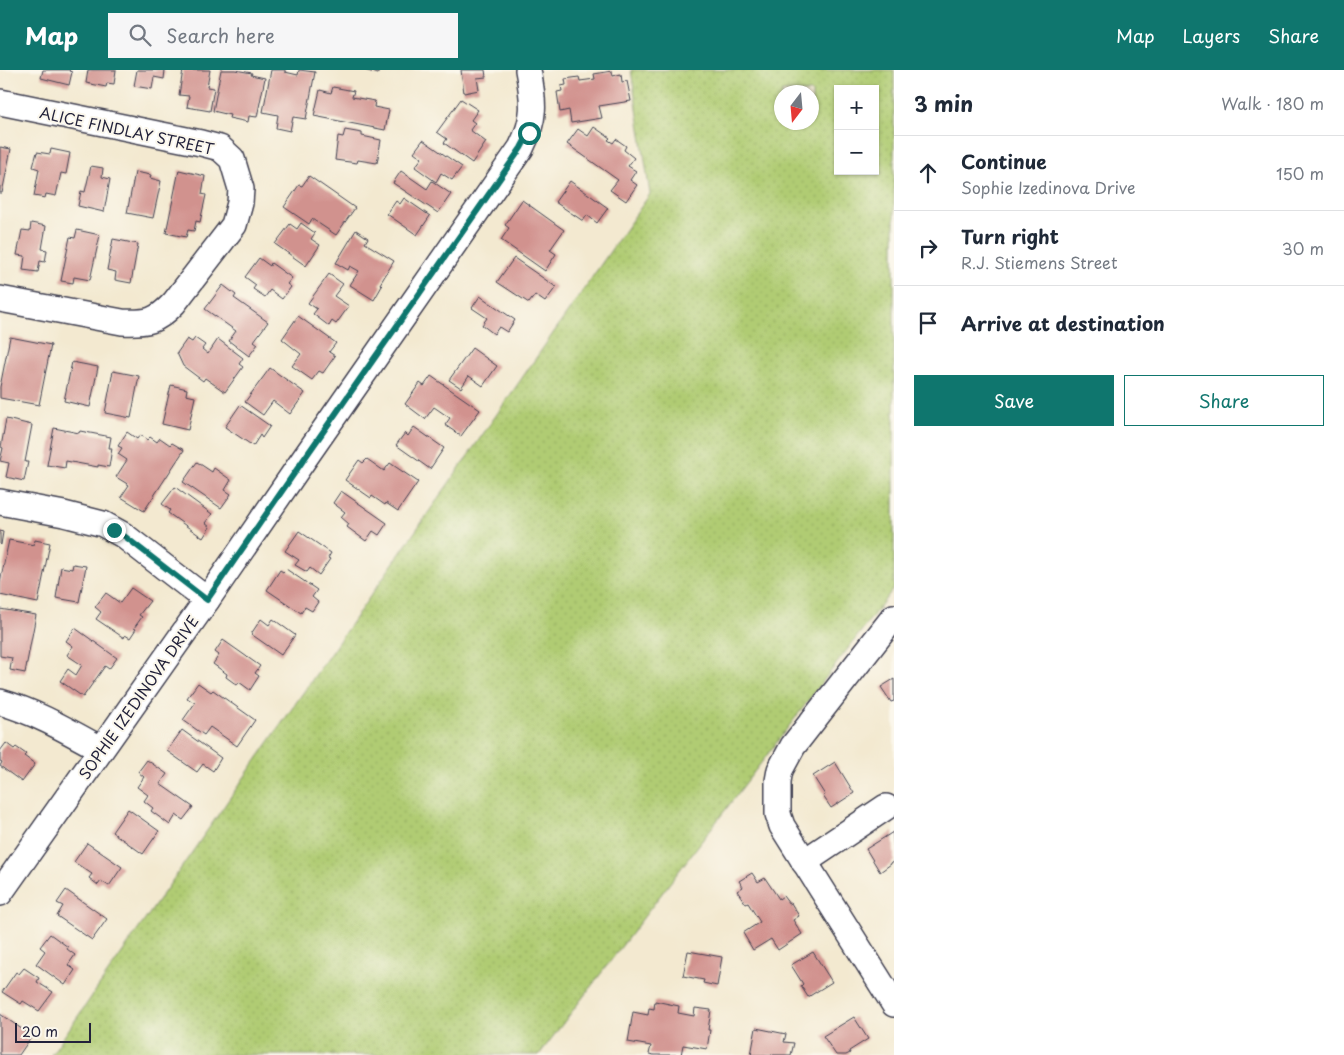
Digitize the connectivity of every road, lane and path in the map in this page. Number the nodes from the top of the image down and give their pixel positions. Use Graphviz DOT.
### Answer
graph roads {
  1 [pos="528,70"];
  2 [pos="0,102"];
  3 [pos="0,299"];
  4 [pos="0,502"];
  5 [pos="207,600"];
  6 [pos="894,617"];
  7 [pos="0,702"];
  8 [pos="101,749"];
  9 [pos="886,807"];
  10 [pos="804,862"];
  11 [pos="0,893"];
  12 [pos="894,1004"];
  1 -- 5 [label="street, SOPHIE IZEDINOVA DRIVE"];
  2 -- 3 [label="street, ALICE FINDLAY STREET"];
  4 -- 5 [label="street"];
  5 -- 8 [label="street, SOPHIE IZEDINOVA DRIVE"];
  6 -- 10 [label="street"];
  7 -- 8 [label="street"];
  8 -- 11 [label="street, SOPHIE IZEDINOVA DRIVE"];
  9 -- 10 [label="street"];
  10 -- 12 [label="street"];
}
